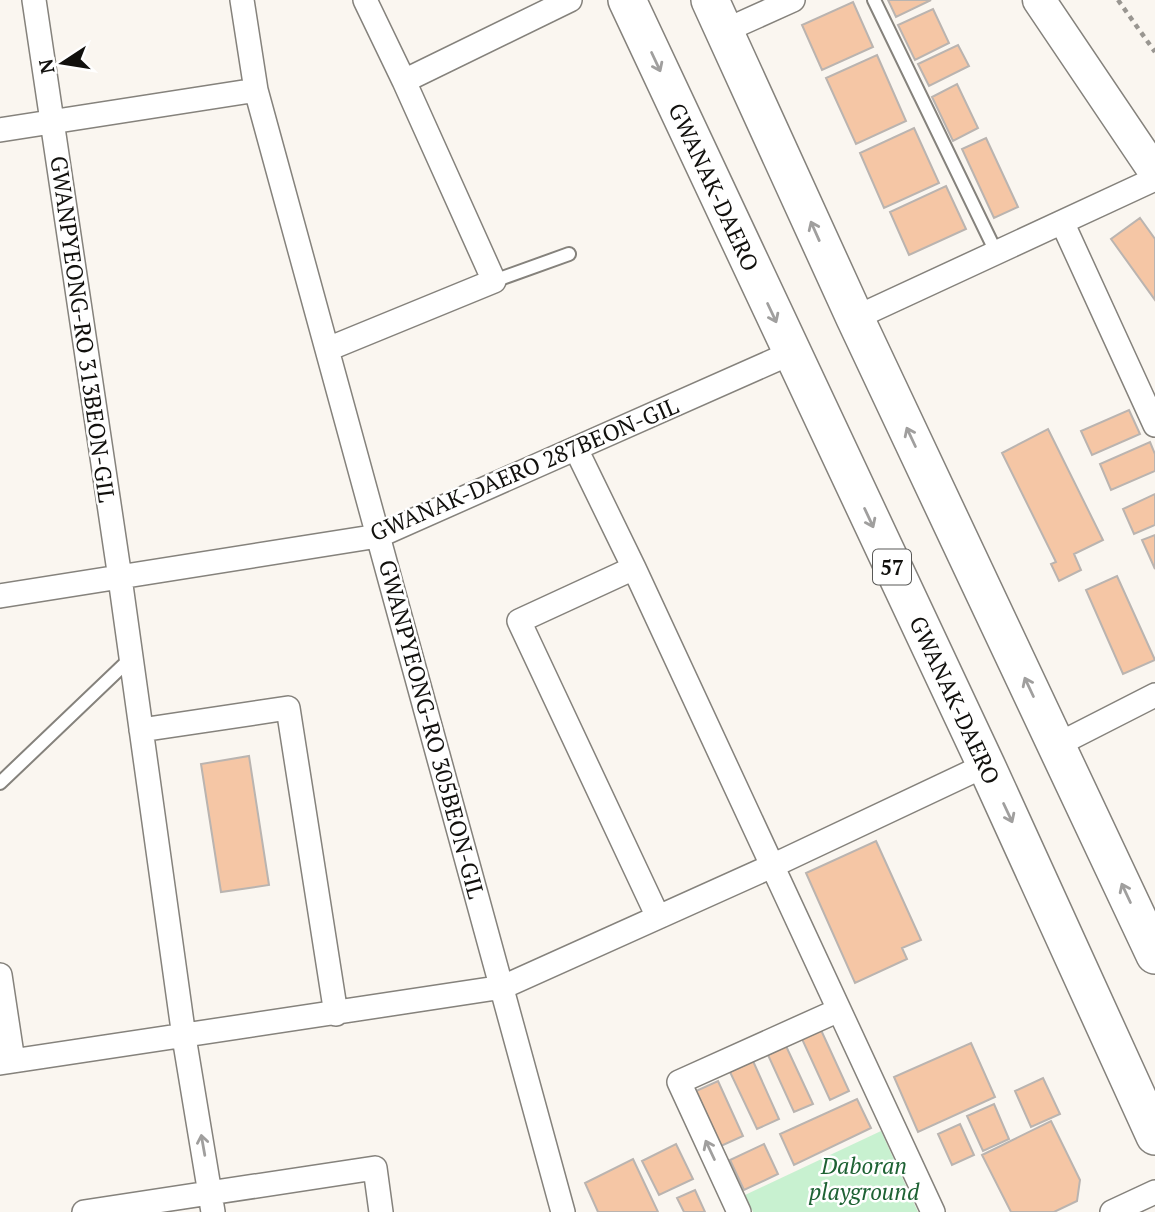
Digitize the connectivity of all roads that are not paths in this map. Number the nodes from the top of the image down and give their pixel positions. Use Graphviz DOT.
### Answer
graph roads {
  1 [pos="34,0"];
  2 [pos="242,0"];
  3 [pos="365,0"];
  4 [pos="570,0"];
  5 [pos="627,0"];
  6 [pos="793,0"];
  7 [pos="874,0"];
  8 [pos="1039,0"];
  9 [pos="717,15"];
  10 [pos="404,81"];
  11 [pos="256,90"];
  12 [pos="52,122"];
  13 [pos="0,130"];
  14 [pos="1155,172"];
  15 [pos="1155,179"];
  16 [pos="1063,223"];
  17 [pos="569,254"];
  18 [pos="997,254"];
  19 [pos="494,281"];
  20 [pos="855,318"];
  21 [pos="328,349"];
  22 [pos="791,353"];
  23 [pos="1155,425"];
  24 [pos="576,449"];
  25 [pos="379,536"];
  26 [pos="634,568"];
  27 [pos="120,578"];
  28 [pos="0,596"];
  29 [pos="131,657"];
  30 [pos="1155,695"];
  31 [pos="142,730"];
  32 [pos="1057,745"];
  33 [pos="986,765"];
  34 [pos="0,783"];
  35 [pos="772,866"];
  36 [pos="658,917"];
  37 [pos="1155,955"];
  38 [pos="0,975"];
  39 [pos="503,987"];
  40 [pos="839,1010"];
  41 [pos="336,1014"];
  42 [pos="184,1037"];
  43 [pos="6,1062"];
  44 [pos="1155,1136"];
  45 [pos="1155,1192"];
  46 [pos="212,1202"];
  47 [pos="84,1212"];
  48 [pos="381,1212"];
  49 [pos="564,1212"];
  50 [pos="738,1212"];
  51 [pos="933,1212"];
  52 [pos="1112,1212"];
  1 -- 12 [label="street, GWANPYEONG-RO 313BEON-GIL"];
  2 -- 11 [label="street, GWANPYEONG-RO 305BEON-GIL"];
  3 -- 10 [label="street"];
  4 -- 10 [label="street"];
  5 -- 22 [label="main road, GWANAK-DAERO / 57, one-way"];
  6 -- 9 [label="street"];
  7 -- 18 [label="lane"];
  8 -- 14 [label="street"];
  20 -- 9 [label="main road, one-way"];
  10 -- 19 [label="street"];
  11 -- 12 [label="street"];
  11 -- 21 [label="street, GWANPYEONG-RO 305BEON-GIL"];
  12 -- 13 [label="street"];
  12 -- 27 [label="street, GWANPYEONG-RO 313BEON-GIL"];
  15 -- 16 [label="street"];
  16 -- 18 [label="street"];
  16 -- 23 [label="street"];
  17 -- 19 [label="lane"];
  18 -- 20 [label="street"];
  19 -- 21 [label="street"];
  32 -- 20 [label="main road, one-way"];
  21 -- 25 [label="street, GWANPYEONG-RO 305BEON-GIL"];
  22 -- 24 [label="street, GWANAK-DAERO 287BEON-GIL"];
  22 -- 33 [label="main road, GWANAK-DAERO / 57, one-way"];
  24 -- 25 [label="street, GWANAK-DAERO 287BEON-GIL"];
  24 -- 26 [label="street"];
  25 -- 27 [label="street, GWANAK-DAERO 287BEON-GIL"];
  25 -- 39 [label="street, GWANPYEONG-RO 305BEON-GIL"];
  26 -- 35 [label="street"];
  26 -- 36 [label="street"];
  27 -- 28 [label="street, GWANAK-DAERO 287BEON-GIL"];
  27 -- 29 [label="street, GWANPYEONG-RO 313BEON-GIL"];
  29 -- 31 [label="street, GWANPYEONG-RO 313BEON-GIL"];
  29 -- 34 [label="lane"];
  30 -- 32 [label="street"];
  31 -- 41 [label="street"];
  31 -- 42 [label="street, GWANPYEONG-RO 313BEON-GIL"];
  37 -- 32 [label="main road, one-way"];
  33 -- 35 [label="street"];
  33 -- 44 [label="main road, GWANAK-DAERO / 57, one-way"];
  35 -- 36 [label="street"];
  35 -- 40 [label="street"];
  36 -- 39 [label="street"];
  38 -- 43 [label="street"];
  39 -- 41 [label="street"];
  39 -- 49 [label="street, GWANPYEONG-RO 305BEON-GIL"];
  50 -- 40 [label="street, one-way"];
  40 -- 51 [label="street"];
  41 -- 42 [label="street"];
  42 -- 43 [label="street"];
  46 -- 42 [label="street, GWANPYEONG-RO 313BEON-GIL, one-way"];
  45 -- 52 [label="street"];
  46 -- 47 [label="street"];
  46 -- 48 [label="street"];
}
